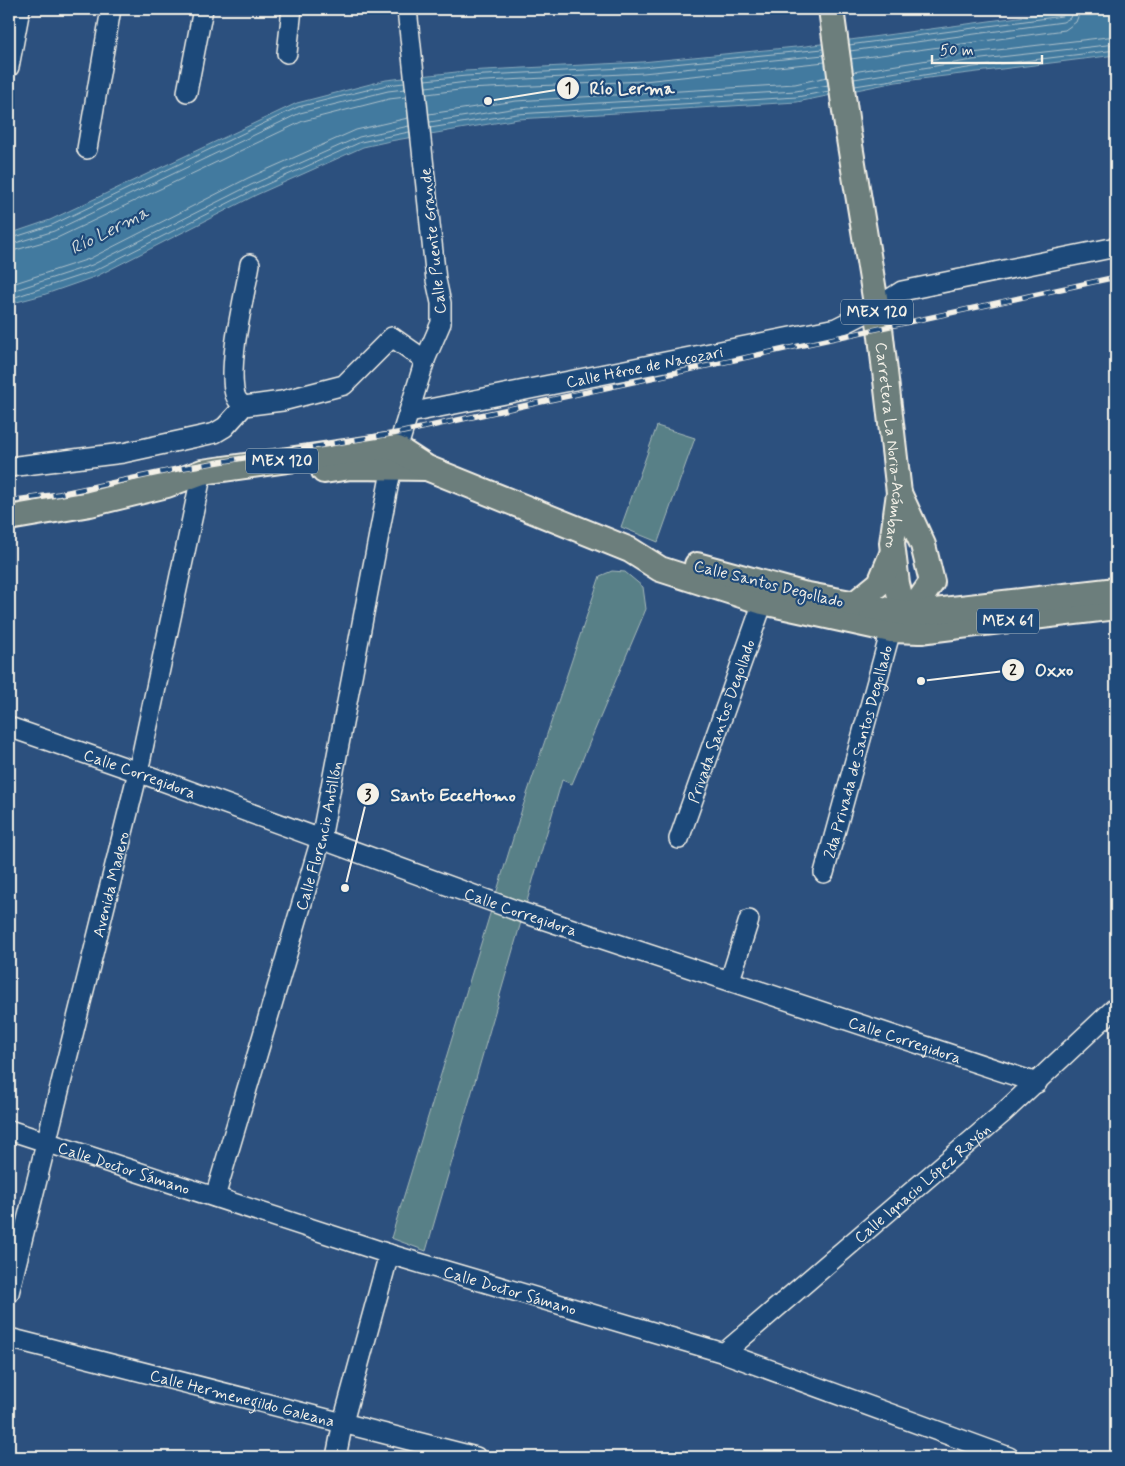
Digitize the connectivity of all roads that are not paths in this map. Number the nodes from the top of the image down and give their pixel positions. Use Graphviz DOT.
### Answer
graph roads {
  1 [pos="20,9"];
  2 [pos="111,9"];
  3 [pos="203,9"];
  4 [pos="292,9"];
  5 [pos="407,9"];
  6 [pos="830,9"];
  7 [pos="287,52"];
  8 [pos="9,67"];
  9 [pos="187,92"];
  10 [pos="87,149"];
  11 [pos="1116,247"];
  12 [pos="250,264"];
  13 [pos="876,308"];
  14 [pos="425,360"];
  15 [pos="244,406"];
  16 [pos="409,413"];
  17 [pos="395,457"];
  18 [pos="9,467"];
  19 [pos="201,479"];
  20 [pos="899,493"];
  21 [pos="9,518"];
  22 [pos="630,550"];
  23 [pos="892,552"];
  24 [pos="932,582"];
  25 [pos="1116,590"];
  26 [pos="763,602"];
  27 [pos="853,604"];
  28 [pos="1116,607"];
  29 [pos="959,608"];
  30 [pos="905,626"];
  31 [pos="9,727"];
  32 [pos="138,772"];
  33 [pos="321,839"];
  34 [pos="679,839"];
  35 [pos="824,874"];
  36 [pos="749,920"];
  37 [pos="730,980"];
  38 [pos="1116,1007"];
  39 [pos="1037,1083"];
  40 [pos="9,1130"];
  41 [pos="47,1142"];
  42 [pos="215,1197"];
  43 [pos="389,1254"];
  44 [pos="9,1293"];
  45 [pos="9,1338"];
  46 [pos="724,1354"];
  47 [pos="343,1422"];
  48 [pos="336,1457"];
  49 [pos="476,1457"];
  50 [pos="1009,1457"];
  1 -- 8 [label="street"];
  2 -- 10 [label="street"];
  3 -- 9 [label="street"];
  4 -- 7 [label="street"];
  5 -- 14 [label="street, Calle Puente Grande"];
  6 -- 13 [label="main road, Carretera La Noria-Acámbaro / MEX 120"];
  11 -- 13 [label="street, Calle Héroe de Nacozari"];
  12 -- 15 [label="street"];
  13 -- 16 [label="street, Calle Héroe de Nacozari"];
  13 -- 20 [label="main road, Carretera La Noria-Acámbaro / MEX 120"];
  14 -- 15 [label="street"];
  14 -- 16 [label="street, Calle Puente Grande"];
  15 -- 18 [label="street"];
  16 -- 17 [label="street, Calle Puente Grande"];
  17 -- 19 [label="main road, MEX 120"];
  17 -- 22 [label="main road, Calle Santos Degollado"];
  17 -- 33 [label="street, Calle Florencio Antillón"];
  19 -- 21 [label="main road, MEX 120"];
  19 -- 32 [label="street, Avenida Madero"];
  20 -- 23 [label="main road, Carretera La Noria-Acámbaro / MEX 120"];
  20 -- 24 [label="main road, MEX 120"];
  22 -- 26 [label="main road, Calle Santos Degollado"];
  22 -- 27 [label="main road, Calle Santos Degollado"];
  23 -- 27 [label="main road, MEX 120"];
  23 -- 30 [label="main road, Carretera La Noria-Acámbaro / MEX 120"];
  24 -- 29 [label="main road"];
  24 -- 30 [label="main road"];
  25 -- 29 [label="main road, MEX 61"];
  26 -- 30 [label="main road, Calle Santos Degollado"];
  26 -- 34 [label="street, Privada Santos Degollado"];
  27 -- 30 [label="main road, Calle Santos Degollado"];
  28 -- 30 [label="main road, MEX 61"];
  29 -- 30 [label="main road, MEX 61"];
  30 -- 35 [label="street, 2da Privada de Santos Degollado"];
  31 -- 32 [label="street, Calle Corregidora"];
  32 -- 33 [label="street, Calle Corregidora"];
  32 -- 41 [label="street, Avenida Madero"];
  33 -- 37 [label="street, Calle Corregidora"];
  33 -- 42 [label="street, Calle Florencio Antillón"];
  36 -- 37 [label="street"];
  37 -- 39 [label="street, Calle Corregidora"];
  38 -- 39 [label="street, Calle Ignacio López Rayón"];
  39 -- 46 [label="street, Calle Ignacio López Rayón"];
  40 -- 41 [label="street, Calle Doctor Sámano"];
  41 -- 42 [label="street, Calle Doctor Sámano"];
  41 -- 44 [label="street, Avenida Madero"];
  42 -- 43 [label="street, Calle Doctor Sámano"];
  43 -- 46 [label="street, Calle Doctor Sámano"];
  43 -- 47 [label="street"];
  45 -- 47 [label="street, Calle Hermenegildo Galeana"];
  46 -- 50 [label="street, Calle Doctor Sámano"];
  47 -- 48 [label="street"];
  47 -- 49 [label="street, Calle Hermenegildo Galeana"];
}
